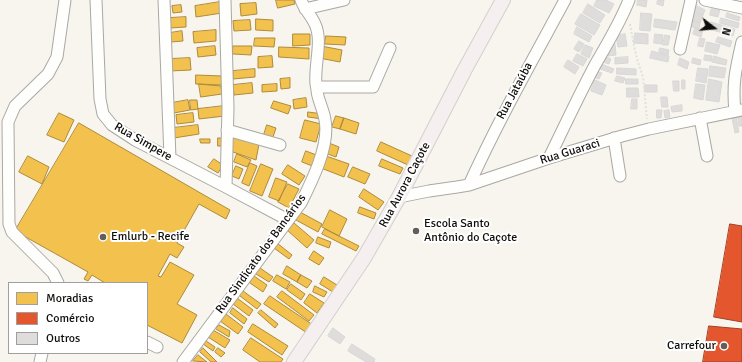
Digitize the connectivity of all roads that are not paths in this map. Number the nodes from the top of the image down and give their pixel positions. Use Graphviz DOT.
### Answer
graph roads {
  1 [pos="65,0"];
  2 [pos="96,0"];
  3 [pos="164,0"];
  4 [pos="225,0"];
  5 [pos="344,0"];
  6 [pos="503,0"];
  7 [pos="565,0"];
  8 [pos="629,0"];
  9 [pos="691,0"];
  10 [pos="705,0"];
  11 [pos="303,4"];
  12 [pos="742,8"];
  13 [pos="742,42"];
  14 [pos="390,48"];
  15 [pos="680,49"];
  16 [pos="317,87"];
  17 [pos="739,111"];
  18 [pos="700,118"];
  19 [pos="227,130"];
  20 [pos="614,138"];
  21 [pos="280,145"];
  22 [pos="707,156"];
  23 [pos="170,158"];
  24 [pos="549,158"];
  25 [pos="620,176"];
  26 [pos="469,185"];
  27 [pos="226,187"];
  28 [pos="399,197"];
  29 [pos="288,220"];
  30 [pos="57,282"];
  31 [pos="183,362"];
  32 [pos="294,362"];
  1 -- 30 [label="street"];
  2 -- 23 [label="street, Rua Simpere"];
  3 -- 23 [label="street"];
  4 -- 19 [label="street"];
  5 -- 11 [label="street"];
  6 -- 28 [label="main road, Rua Aurora Caçote"];
  7 -- 26 [label="street, Rua Jataúba"];
  8 -- 24 [label="street"];
  9 -- 15 [label="street"];
  10 -- 12 [label="street"];
  11 -- 16 [label="street, Rua Sindicato dos Bancários"];
  13 -- 17 [label="street"];
  14 -- 16 [label="street"];
  16 -- 29 [label="street, Rua Sindicato dos Bancários"];
  17 -- 18 [label="street, Rua Guaraci"];
  18 -- 20 [label="street, Rua Guaraci"];
  18 -- 22 [label="street"];
  19 -- 21 [label="street"];
  19 -- 27 [label="street"];
  20 -- 24 [label="street, Rua Guaraci"];
  20 -- 25 [label="street"];
  23 -- 27 [label="street, Rua Simpere"];
  24 -- 26 [label="street, Rua Guaraci"];
  26 -- 28 [label="street, Rua Guaraci"];
  27 -- 29 [label="street, Rua Simpere"];
  28 -- 32 [label="main road, Rua Aurora Caçote"];
  29 -- 31 [label="street, Rua Sindicato dos Bancários"];
}
